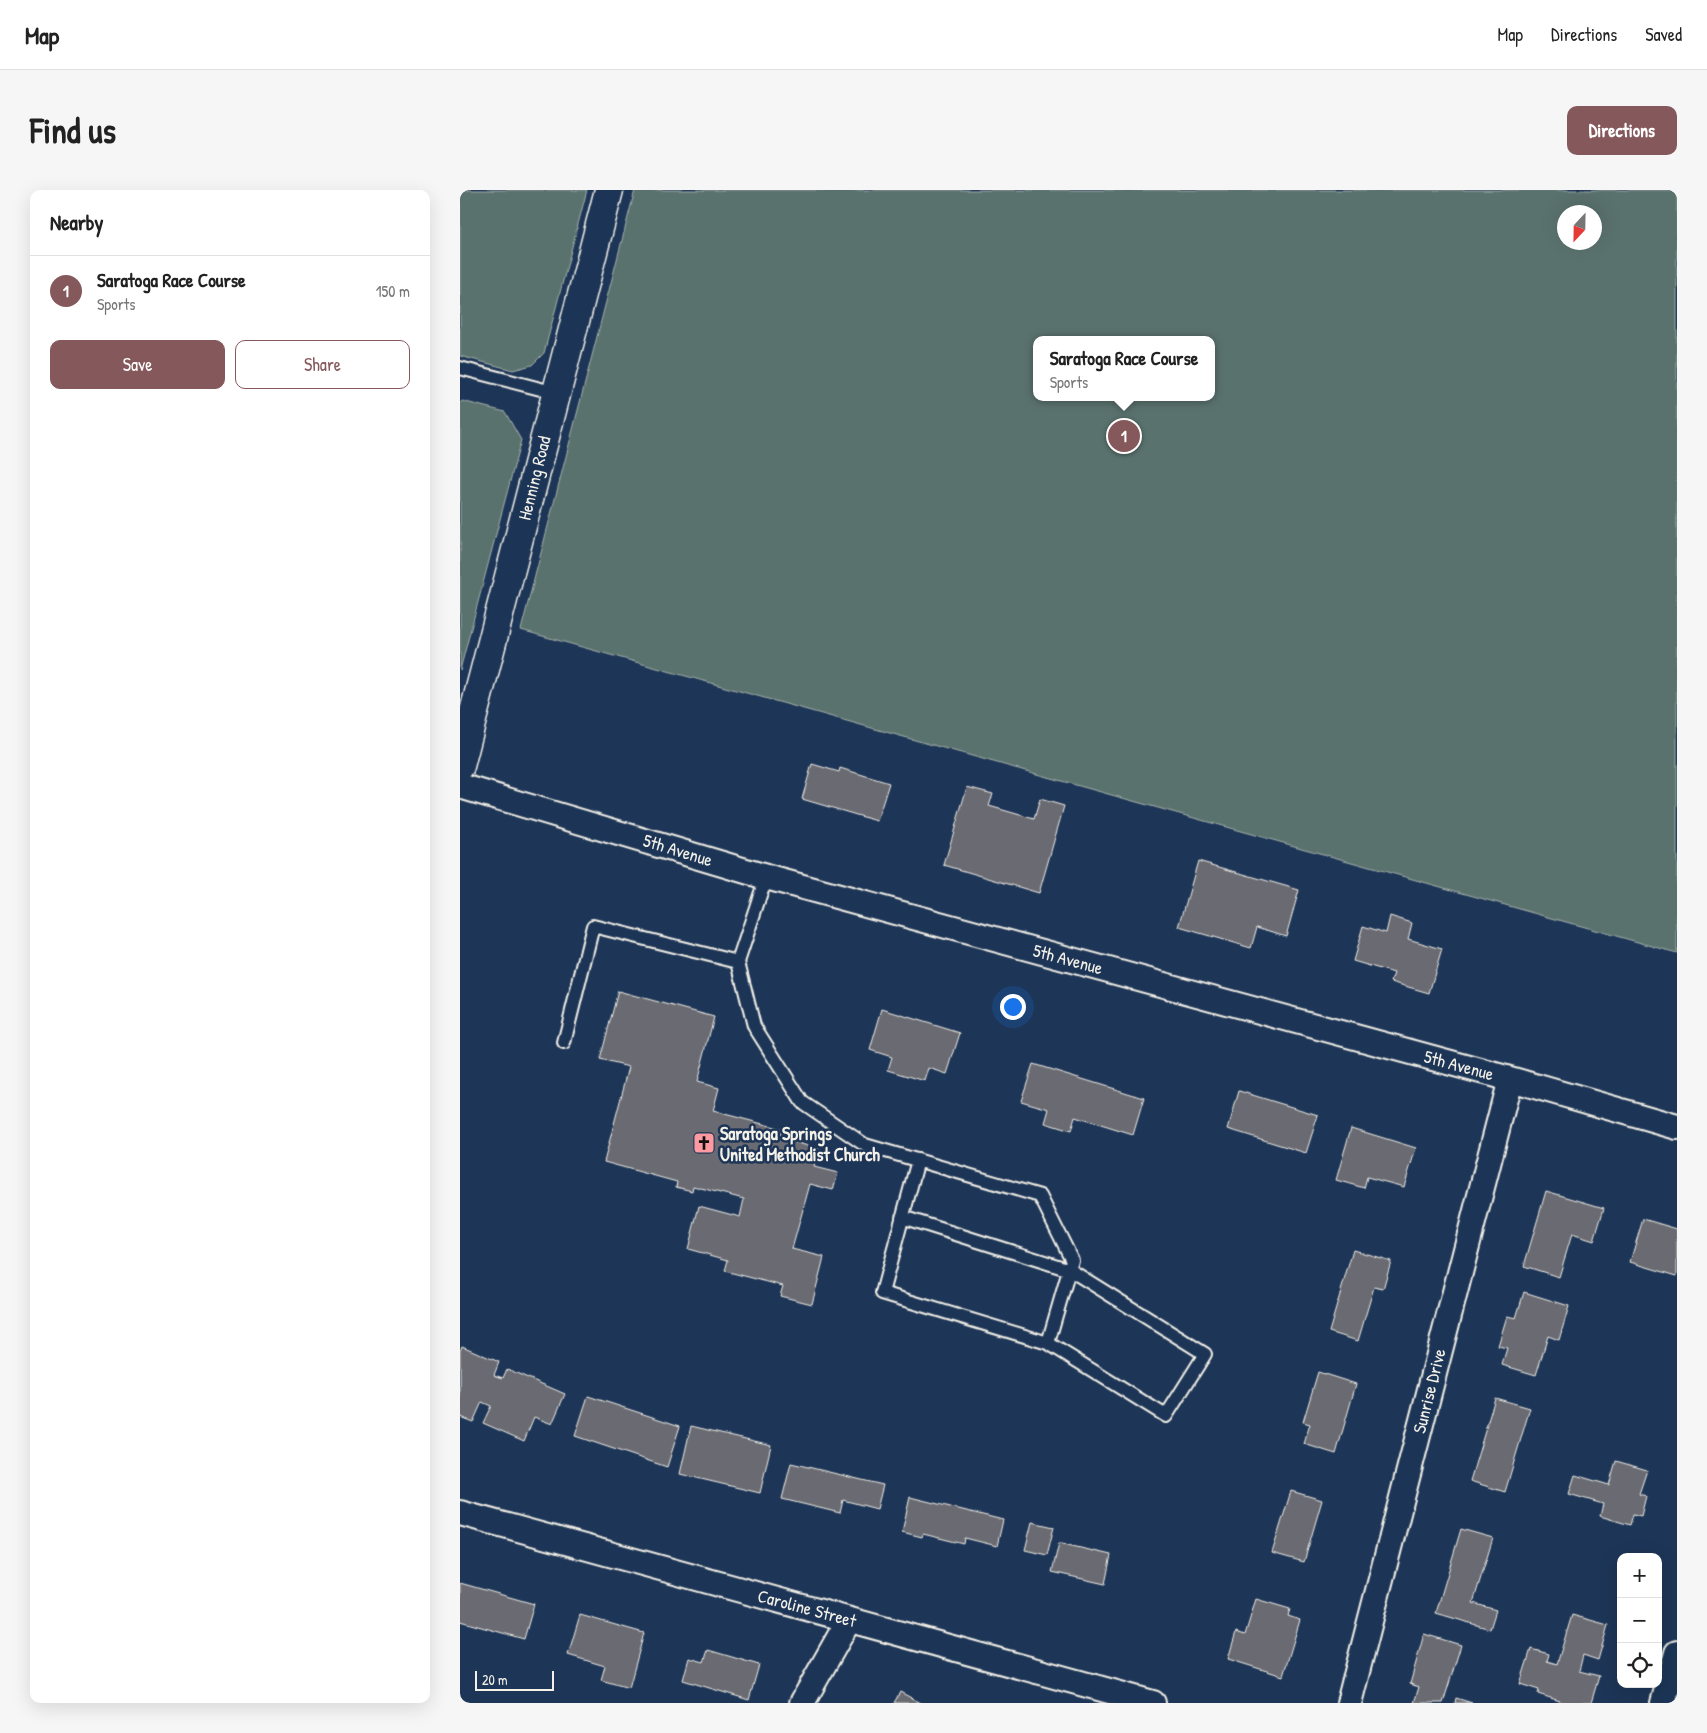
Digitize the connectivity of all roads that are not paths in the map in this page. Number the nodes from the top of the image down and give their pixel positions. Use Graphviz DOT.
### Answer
graph roads {
  1 [pos="609,190"];
  2 [pos="460,368"];
  3 [pos="556,393"];
  4 [pos="460,766"];
  5 [pos="460,786"];
  6 [pos="766,877"];
  7 [pos="738,962"];
  8 [pos="564,1043"];
  9 [pos="1510,1079"];
  10 [pos="1677,1127"];
  11 [pos="918,1160"];
  12 [pos="902,1217"];
  13 [pos="1070,1270"];
  14 [pos="1048,1343"];
  15 [pos="460,1512"];
  16 [pos="849,1620"];
  17 [pos="1677,1653"];
  18 [pos="802,1703"];
  19 [pos="1153,1703"];
  20 [pos="1349,1703"];
  21 [pos="1663,1703"];
  1 -- 3 [label="street, Henning Road"];
  2 -- 3 [label="lane"];
  3 -- 4 [label="street, Henning Road"];
  5 -- 6 [label="street, 5th Avenue"];
  6 -- 7 [label="lane"];
  6 -- 9 [label="street, 5th Avenue"];
  7 -- 8 [label="lane"];
  7 -- 11 [label="lane"];
  9 -- 10 [label="street, 5th Avenue"];
  9 -- 20 [label="street, Sunrise Drive"];
  11 -- 12 [label="lane"];
  11 -- 13 [label="lane"];
  12 -- 13 [label="lane"];
  12 -- 14 [label="lane"];
  13 -- 14 [label="lane"];
  13 -- 14 [label="lane"];
  15 -- 16 [label="street, Caroline Street"];
  16 -- 18 [label="street"];
  16 -- 19 [label="street, Caroline Street"];
  17 -- 21 [label="street"];
}
